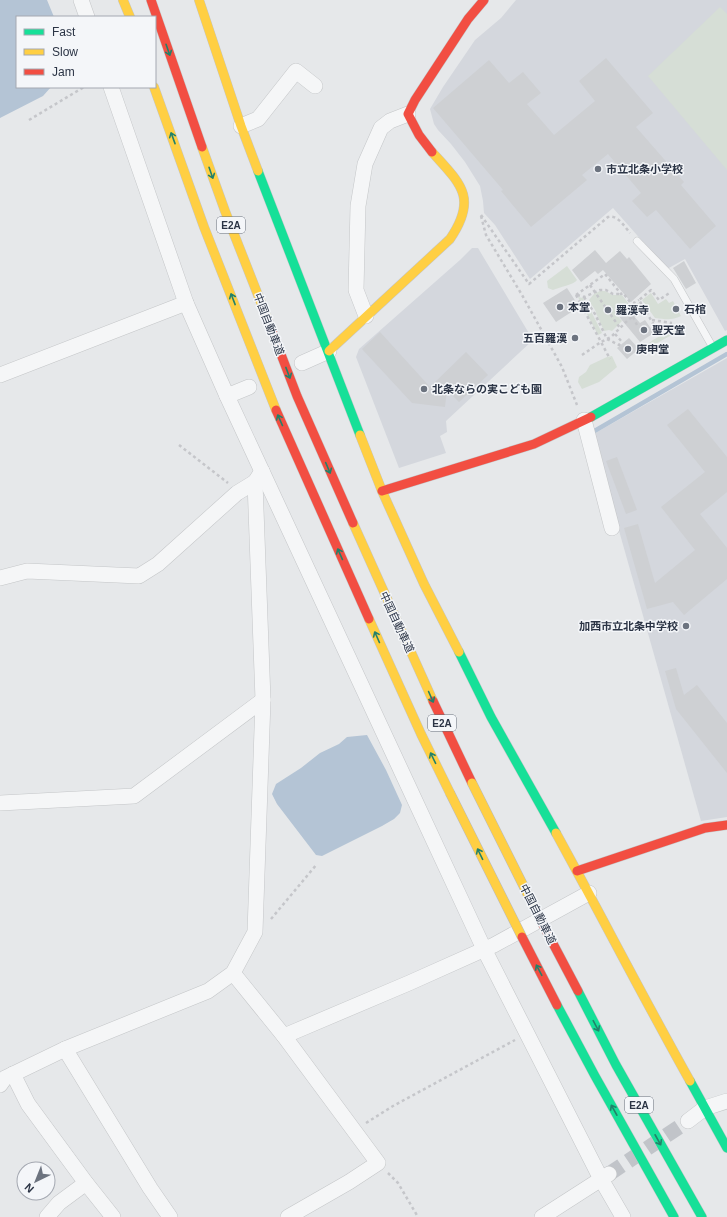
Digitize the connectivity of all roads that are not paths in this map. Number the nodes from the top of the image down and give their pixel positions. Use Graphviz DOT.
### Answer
graph roads {
  1 [pos="81,0"];
  2 [pos="124,0"];
  3 [pos="151,0"];
  4 [pos="199,0"];
  5 [pos="484,0"];
  6 [pos="87,16"];
  7 [pos="130,16"];
  8 [pos="315,86"];
  9 [pos="111,88"];
  10 [pos="154,88"];
  11 [pos="408,114"];
  12 [pos="241,126"];
  13 [pos="637,241"];
  14 [pos="186,303"];
  15 [pos="366,316"];
  16 [pos="727,340"];
  17 [pos="714,348"];
  18 [pos="329,351"];
  19 [pos="302,363"];
  20 [pos="0,376"];
  21 [pos="249,387"];
  22 [pos="227,396"];
  23 [pos="584,420"];
  24 [pos="258,477"];
  25 [pos="382,491"];
  26 [pos="612,528"];
  27 [pos="0,578"];
  28 [pos="263,700"];
  29 [pos="0,803"];
  30 [pos="727,825"];
  31 [pos="576,871"];
  32 [pos="589,893"];
  33 [pos="484,949"];
  34 [pos="232,973"];
  35 [pos="284,1036"];
  36 [pos="65,1049"];
  37 [pos="13,1074"];
  38 [pos="0,1085"];
  39 [pos="727,1101"];
  40 [pos="705,1108"];
  41 [pos="688,1121"];
  42 [pos="727,1148"];
  43 [pos="605,1177"];
  44 [pos="86,1183"];
  45 [pos="47,1217"];
  46 [pos="114,1217"];
  47 [pos="170,1217"];
  48 [pos="288,1217"];
  49 [pos="542,1217"];
  50 [pos="623,1217"];
  51 [pos="674,1217"];
  52 [pos="702,1217"];
  1 -- 6 [label="street"];
  2 -- 7 [label="main road"];
  3 -- 52 [label="main road, 中国自動車道 / E2A, one-way, bridge"];
  4 -- 12 [label="main road"];
  5 -- 11 [label="main road"];
  8 -- 12 [label="street"];
  9 -- 14 [label="street"];
  51 -- 10 [label="main road, E2A, one-way, bridge"];
  11 -- 15 [label="street"];
  11 -- 15 [label="main road"];
  12 -- 18 [label="main road"];
  13 -- 17 [label="lane"];
  14 -- 20 [label="street"];
  14 -- 22 [label="street"];
  15 -- 18 [label="main road"];
  16 -- 17 [label="main road"];
  17 -- 23 [label="main road"];
  18 -- 19 [label="street"];
  18 -- 25 [label="main road"];
  21 -- 22 [label="street"];
  22 -- 24 [label="street"];
  23 -- 25 [label="main road"];
  23 -- 26 [label="street"];
  24 -- 27 [label="street"];
  24 -- 28 [label="street"];
  24 -- 33 [label="street"];
  25 -- 31 [label="main road"];
  28 -- 29 [label="street"];
  28 -- 34 [label="street"];
  30 -- 31 [label="main road"];
  31 -- 32 [label="main road"];
  32 -- 33 [label="street"];
  32 -- 40 [label="main road"];
  33 -- 35 [label="street"];
  33 -- 43 [label="street"];
  34 -- 35 [label="street"];
  34 -- 36 [label="street"];
  35 -- 48 [label="street"];
  36 -- 37 [label="street"];
  36 -- 47 [label="street"];
  37 -- 38 [label="street"];
  37 -- 44 [label="street"];
  39 -- 40 [label="street"];
  40 -- 41 [label="street"];
  40 -- 42 [label="main road"];
  43 -- 49 [label="street"];
  43 -- 50 [label="street"];
  44 -- 45 [label="street"];
  44 -- 46 [label="street"];
}
